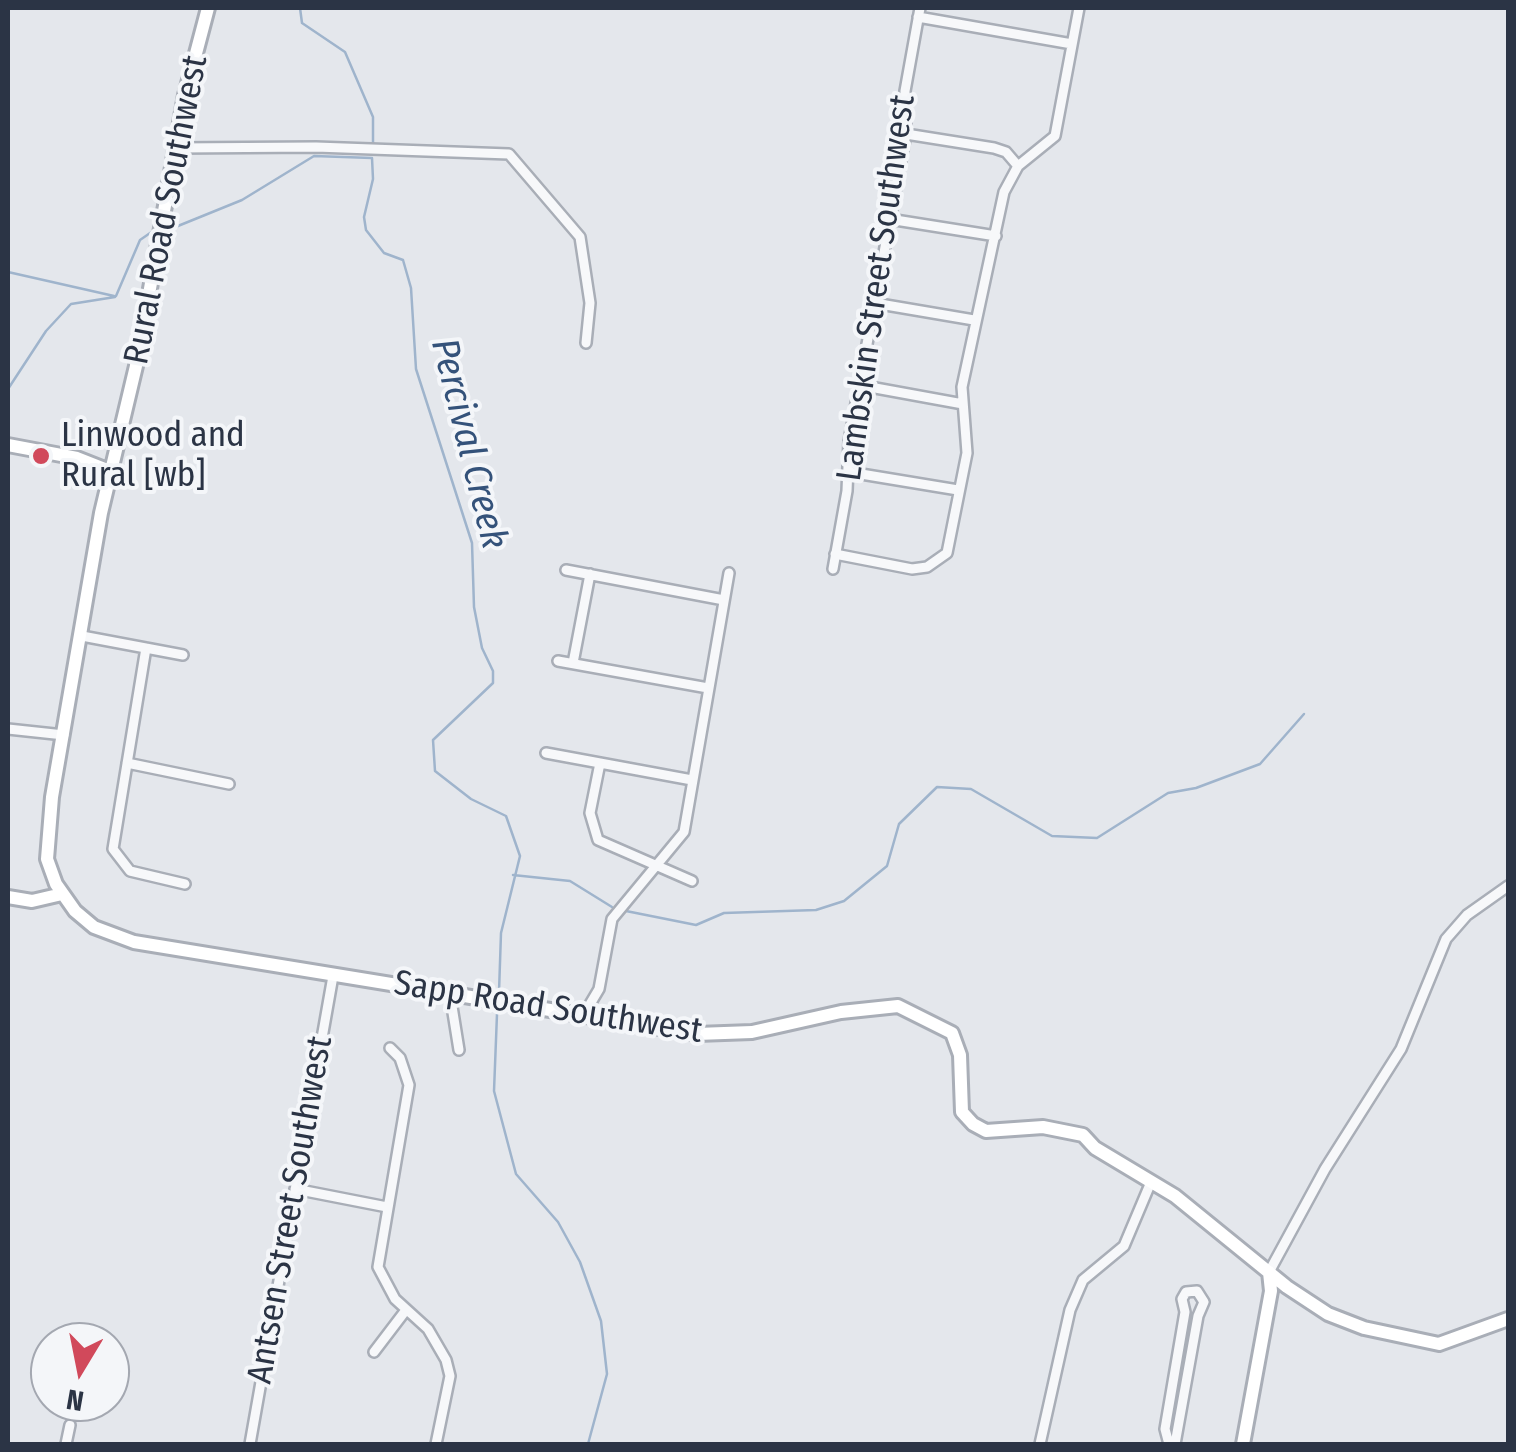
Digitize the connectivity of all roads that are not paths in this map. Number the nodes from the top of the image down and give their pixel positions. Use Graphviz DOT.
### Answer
graph roads {
  1 [pos="208,8"];
  2 [pos="1079,8"];
  3 [pos="919,12"];
  4 [pos="1072,44"];
  5 [pos="906,134"];
  6 [pos="176,148"];
  7 [pos="1018,166"];
  8 [pos="889,219"];
  9 [pos="996,236"];
  10 [pos="874,302"];
  11 [pos="974,320"];
  12 [pos="586,344"];
  13 [pos="859,385"];
  14 [pos="963,404"];
  15 [pos="8,446"];
  16 [pos="110,472"];
  17 [pos="849,472"];
  18 [pos="958,490"];
  19 [pos="836,554"];
  20 [pos="833,568"];
  21 [pos="566,570"];
  22 [pos="729,573"];
  23 [pos="590,574"];
  24 [pos="724,600"];
  25 [pos="82,636"];
  26 [pos="146,648"];
  27 [pos="183,655"];
  28 [pos="558,661"];
  29 [pos="573,663"];
  30 [pos="708,688"];
  31 [pos="8,729"];
  32 [pos="64,735"];
  33 [pos="546,753"];
  34 [pos="127,763"];
  35 [pos="600,763"];
  36 [pos="692,780"];
  37 [pos="229,784"];
  38 [pos="658,865"];
  39 [pos="692,881"];
  40 [pos="185,884"];
  41 [pos="1508,886"];
  42 [pos="62,894"];
  43 [pos="8,897"];
  44 [pos="334,976"];
  45 [pos="450,994"];
  46 [pos="584,1016"];
  47 [pos="390,1048"];
  48 [pos="459,1050"];
  49 [pos="1151,1182"];
  50 [pos="295,1190"];
  51 [pos="388,1207"];
  52 [pos="1269,1272"];
  53 [pos="406,1310"];
  54 [pos="1508,1318"];
  55 [pos="374,1352"];
  56 [pos="70,1425"];
  57 [pos="66,1444"];
  58 [pos="250,1444"];
  59 [pos="436,1444"];
  60 [pos="1040,1444"];
  61 [pos="1172,1444"];
  62 [pos="1243,1444"];
  1 -- 6 [label="street, Rural Road Southwest"];
  2 -- 4 [label="street"];
  3 -- 4 [label="street"];
  3 -- 5 [label="street, Lambskin Street Southwest"];
  4 -- 7 [label="street"];
  5 -- 7 [label="street"];
  5 -- 8 [label="street, Lambskin Street Southwest"];
  6 -- 12 [label="street"];
  6 -- 16 [label="street, Rural Road Southwest"];
  7 -- 9 [label="street"];
  8 -- 9 [label="street"];
  8 -- 10 [label="street, Lambskin Street Southwest"];
  9 -- 11 [label="street"];
  10 -- 11 [label="street"];
  10 -- 13 [label="street, Lambskin Street Southwest"];
  11 -- 14 [label="street"];
  13 -- 14 [label="street"];
  13 -- 17 [label="street, Lambskin Street Southwest"];
  14 -- 18 [label="street"];
  15 -- 16 [label="street"];
  16 -- 25 [label="street, Sapp Road Southwest"];
  17 -- 18 [label="street"];
  17 -- 19 [label="street, Lambskin Street Southwest"];
  18 -- 19 [label="street"];
  19 -- 20 [label="street, Lambskin Street Southwest"];
  21 -- 23 [label="street"];
  22 -- 24 [label="street"];
  23 -- 24 [label="street"];
  23 -- 29 [label="street"];
  24 -- 30 [label="street"];
  25 -- 26 [label="street"];
  25 -- 32 [label="street, Sapp Road Southwest"];
  26 -- 27 [label="street"];
  26 -- 34 [label="street"];
  28 -- 29 [label="street"];
  29 -- 30 [label="street"];
  30 -- 36 [label="street"];
  31 -- 32 [label="street"];
  32 -- 42 [label="street, Sapp Road Southwest"];
  33 -- 35 [label="street"];
  34 -- 37 [label="street"];
  34 -- 40 [label="street"];
  35 -- 36 [label="street"];
  35 -- 38 [label="street"];
  36 -- 38 [label="street"];
  38 -- 39 [label="street"];
  38 -- 46 [label="street"];
  41 -- 52 [label="street"];
  42 -- 43 [label="street"];
  42 -- 44 [label="street, Sapp Road Southwest"];
  44 -- 45 [label="street, Sapp Road Southwest"];
  44 -- 50 [label="street, Antsen Street Southwest"];
  45 -- 46 [label="street, Sapp Road Southwest"];
  45 -- 48 [label="street"];
  46 -- 49 [label="street, Sapp Road Southwest"];
  47 -- 51 [label="street"];
  49 -- 52 [label="street, Sapp Road Southwest"];
  49 -- 60 [label="street"];
  50 -- 51 [label="street"];
  50 -- 58 [label="street, Antsen Street Southwest"];
  51 -- 53 [label="street"];
  52 -- 54 [label="street, Sapp Road Southwest"];
  52 -- 62 [label="street"];
  53 -- 55 [label="street"];
  53 -- 59 [label="street"];
  56 -- 57 [label="street"];
  61 -- 61 [label="street"];
}
